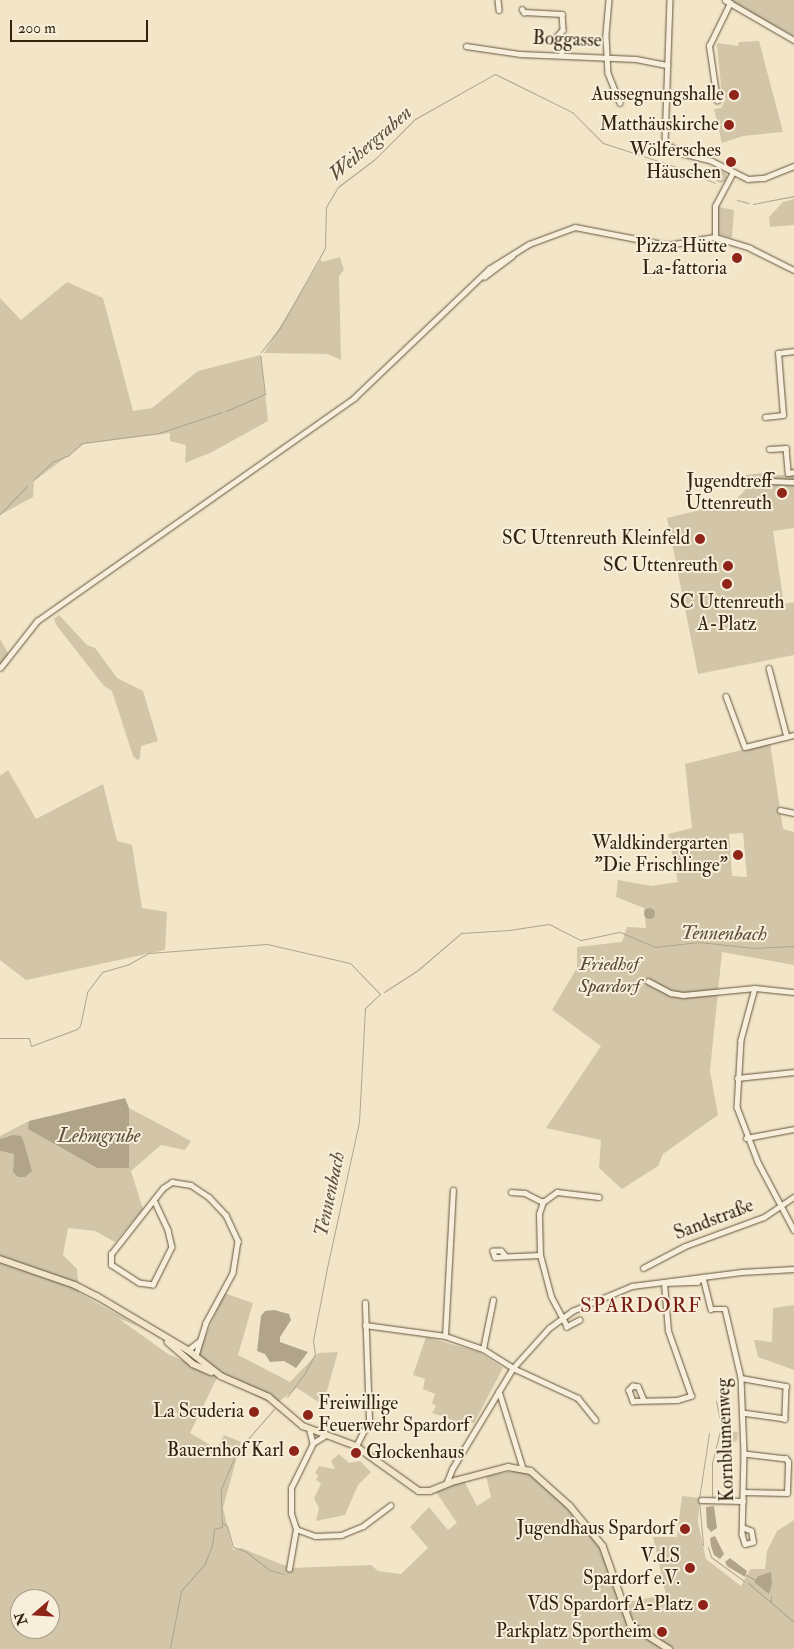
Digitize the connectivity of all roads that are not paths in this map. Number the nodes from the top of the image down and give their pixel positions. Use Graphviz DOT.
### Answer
graph roads {
  1 [pos="498,0"];
  2 [pos="609,0"];
  3 [pos="670,0"];
  4 [pos="728,1"];
  5 [pos="522,9"];
  6 [pos="499,10"];
  7 [pos="794,40"];
  8 [pos="466,46"];
  9 [pos="562,54"];
  10 [pos="608,57"];
  11 [pos="667,65"];
  12 [pos="717,101"];
  13 [pos="620,103"];
  14 [pos="794,166"];
  15 [pos="732,174"];
  16 [pos="714,237"];
  17 [pos="794,270"];
  18 [pos="794,351"];
  19 [pos="766,417"];
  20 [pos="768,449"];
  21 [pos="794,472"];
  22 [pos="746,480"];
  23 [pos="794,482"];
  24 [pos="0,668"];
  25 [pos="769,668"];
  26 [pos="726,696"];
  27 [pos="794,735"];
  28 [pos="787,737"];
  29 [pos="780,810"];
  30 [pos="794,813"];
  31 [pos="648,981"];
  32 [pos="755,988"];
  33 [pos="794,992"];
  34 [pos="794,1072"];
  35 [pos="738,1078"];
  36 [pos="794,1129"];
  37 [pos="746,1138"];
  38 [pos="454,1190"];
  39 [pos="511,1192"];
  40 [pos="600,1197"];
  41 [pos="794,1197"];
  42 [pos="155,1202"];
  43 [pos="543,1202"];
  44 [pos="781,1206"];
  45 [pos="794,1230"];
  46 [pos="540,1254"];
  47 [pos="505,1256"];
  48 [pos="0,1259"];
  49 [pos="642,1268"];
  50 [pos="794,1269"];
  51 [pos="703,1277"];
  52 [pos="664,1282"];
  53 [pos="493,1300"];
  54 [pos="365,1303"];
  55 [pos="561,1318"];
  56 [pos="580,1320"];
  57 [pos="365,1325"];
  58 [pos="445,1336"];
  59 [pos="163,1337"];
  60 [pos="199,1341"];
  61 [pos="483,1349"];
  62 [pos="188,1350"];
  63 [pos="196,1356"];
  64 [pos="187,1359"];
  65 [pos="513,1368"];
  66 [pos="214,1372"];
  67 [pos="741,1378"];
  68 [pos="499,1391"];
  69 [pos="643,1399"];
  70 [pos="742,1413"];
  71 [pos="596,1420"];
  72 [pos="310,1431"];
  73 [pos="324,1436"];
  74 [pos="313,1443"];
  75 [pos="356,1446"];
  76 [pos="744,1454"];
  77 [pos="523,1468"];
  78 [pos="446,1484"];
  79 [pos="743,1492"];
  80 [pos="700,1500"];
  81 [pos="743,1501"];
  82 [pos="390,1506"];
  83 [pos="743,1528"];
  84 [pos="296,1530"];
  85 [pos="289,1569"];
  86 [pos="669,1649"];
  1 -- 6 [label="street"];
  2 -- 10 [label="street"];
  3 -- 11 [label="street"];
  4 -- 7 [label="street"];
  4 -- 12 [label="street"];
  5 -- 9 [label="street"];
  8 -- 9 [label="street, Boggasse"];
  9 -- 10 [label="street, Boggasse"];
  10 -- 11 [label="street, Boggasse"];
  10 -- 13 [label="street"];
  11 -- 15 [label="street"];
  14 -- 15 [label="street"];
  15 -- 16 [label="street"];
  16 -- 17 [label="street"];
  16 -- 24 [label="street"];
  18 -- 19 [label="street"];
  20 -- 21 [label="street"];
  22 -- 23 [label="street"];
  25 -- 28 [label="street"];
  26 -- 28 [label="street"];
  27 -- 28 [label="street"];
  29 -- 30 [label="street"];
  31 -- 32 [label="street"];
  32 -- 33 [label="street"];
  32 -- 35 [label="street"];
  34 -- 35 [label="street"];
  35 -- 37 [label="street"];
  36 -- 37 [label="street"];
  37 -- 44 [label="street"];
  38 -- 58 [label="street"];
  39 -- 43 [label="street"];
  40 -- 43 [label="street"];
  41 -- 44 [label="street, Sandstraße"];
  42 -- 42 [label="street"];
  42 -- 60 [label="street"];
  43 -- 46 [label="street"];
  44 -- 45 [label="street"];
  44 -- 49 [label="street, Sandstraße"];
  46 -- 47 [label="street"];
  46 -- 55 [label="street"];
  48 -- 59 [label="main road"];
  50 -- 51 [label="street"];
  51 -- 52 [label="street"];
  51 -- 67 [label="street, Kornblumenweg"];
  52 -- 55 [label="street"];
  52 -- 69 [label="street"];
  53 -- 61 [label="street"];
  54 -- 57 [label="street"];
  55 -- 56 [label="street"];
  55 -- 65 [label="street"];
  57 -- 58 [label="street"];
  57 -- 75 [label="street"];
  58 -- 61 [label="street"];
  59 -- 62 [label="main road"];
  59 -- 64 [label="main road"];
  60 -- 62 [label="street"];
  60 -- 63 [label="street"];
  61 -- 65 [label="street"];
  62 -- 63 [label="main road"];
  62 -- 64 [label="main road"];
  63 -- 64 [label="main road"];
  63 -- 66 [label="main road"];
  64 -- 66 [label="main road"];
  65 -- 68 [label="street"];
  65 -- 71 [label="street"];
  66 -- 72 [label="main road"];
  67 -- 70 [label="street, Kornblumenweg"];
  67 -- 70 [label="street"];
  68 -- 77 [label="street"];
  68 -- 78 [label="street"];
  70 -- 76 [label="street, Kornblumenweg"];
  72 -- 73 [label="main road"];
  72 -- 74 [label="street"];
  73 -- 74 [label="street"];
  73 -- 75 [label="main road"];
  74 -- 84 [label="street"];
  75 -- 78 [label="main road"];
  76 -- 79 [label="street, Kornblumenweg"];
  76 -- 79 [label="street"];
  77 -- 78 [label="main road"];
  77 -- 86 [label="main road"];
  79 -- 81 [label="street, Kornblumenweg"];
  80 -- 81 [label="street"];
  81 -- 83 [label="street, Kornblumenweg"];
  82 -- 84 [label="street"];
  84 -- 85 [label="street"];
}
